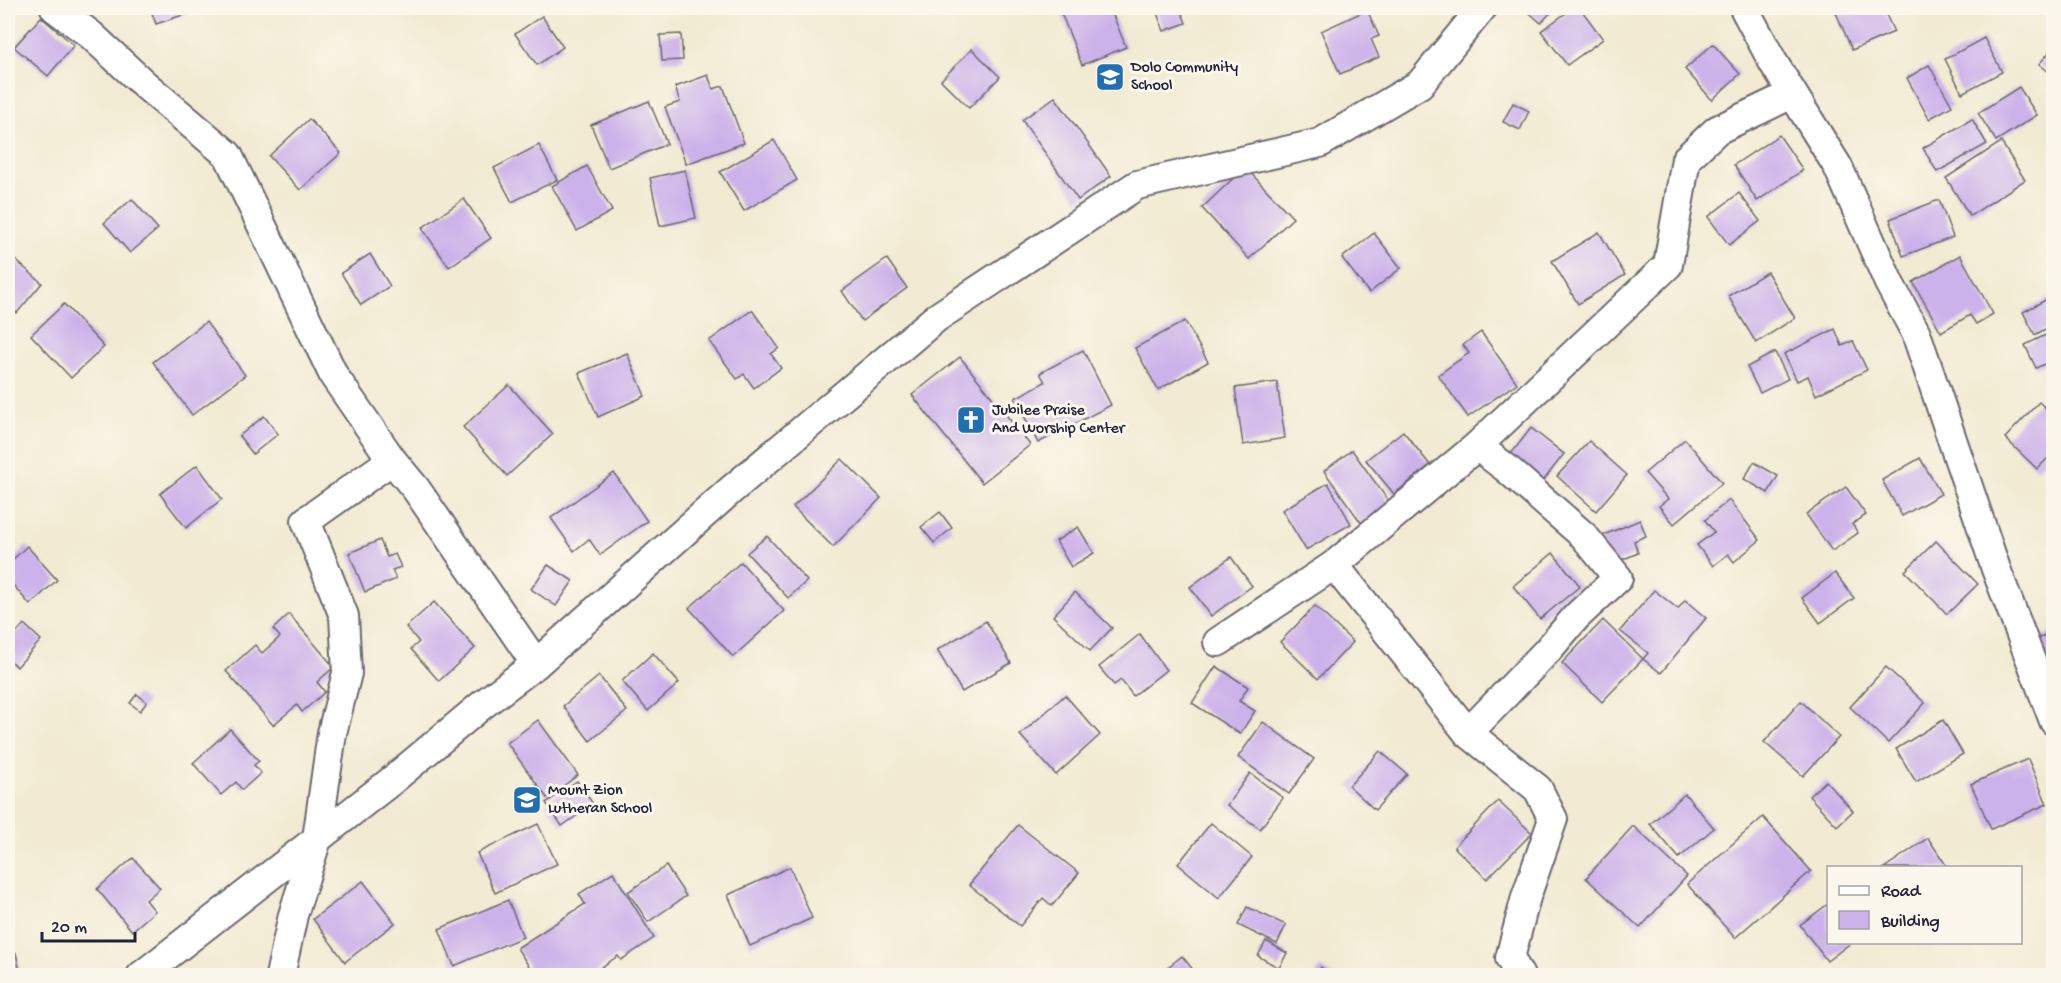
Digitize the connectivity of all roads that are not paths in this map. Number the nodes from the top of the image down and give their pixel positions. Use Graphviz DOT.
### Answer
graph roads {
  1 [pos="55,8"];
  2 [pos="1482,8"];
  3 [pos="1744,8"];
  4 [pos="1792,94"];
  5 [pos="1477,446"];
  6 [pos="392,460"];
  7 [pos="1334,565"];
  8 [pos="1218,642"];
  9 [pos="536,663"];
  10 [pos="2054,722"];
  11 [pos="1468,733"];
  12 [pos="316,839"];
  13 [pos="141,975"];
  14 [pos="280,975"];
  15 [pos="1520,975"];
  1 -- 6 [label="street"];
  2 -- 9 [label="street"];
  3 -- 4 [label="street"];
  4 -- 5 [label="street"];
  4 -- 10 [label="street"];
  5 -- 7 [label="street"];
  5 -- 11 [label="street"];
  6 -- 9 [label="street"];
  6 -- 12 [label="street"];
  7 -- 8 [label="street"];
  7 -- 11 [label="street"];
  9 -- 12 [label="street"];
  11 -- 15 [label="street"];
  12 -- 13 [label="street"];
  12 -- 14 [label="street"];
}
